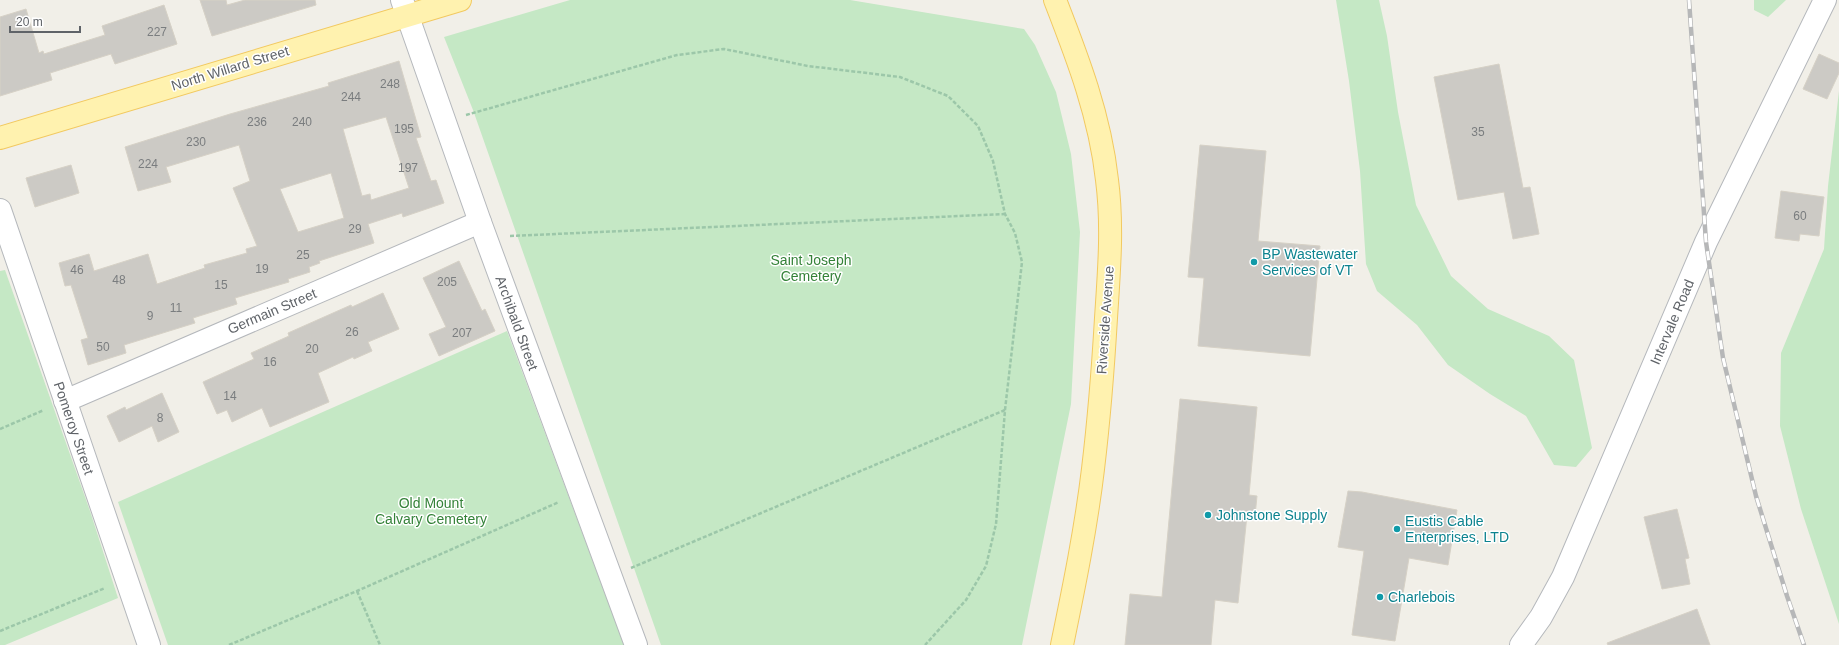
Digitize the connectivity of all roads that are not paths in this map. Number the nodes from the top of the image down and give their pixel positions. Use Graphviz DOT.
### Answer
graph roads {
  1 [pos="460,0"];
  2 [pos="1825,0"];
  3 [pos="1051,1"];
  4 [pos="405,8"];
  5 [pos="0,138"];
  6 [pos="0,210"];
  7 [pos="480,222"];
  8 [pos="65,401"];
  9 [pos="149,645"];
  10 [pos="636,645"];
  11 [pos="1062,645"];
  12 [pos="1521,645"];
  1 -- 4 [label="main road, North Willard Street"];
  2 -- 12 [label="street, Intervale Road"];
  3 -- 11 [label="main road, Riverside Avenue"];
  4 -- 5 [label="main road, North Willard Street"];
  4 -- 7 [label="street, Archibald Street"];
  6 -- 8 [label="street, Pomeroy Street"];
  7 -- 8 [label="street, Germain Street"];
  7 -- 10 [label="street, Archibald Street"];
  8 -- 9 [label="street, Pomeroy Street"];
}
